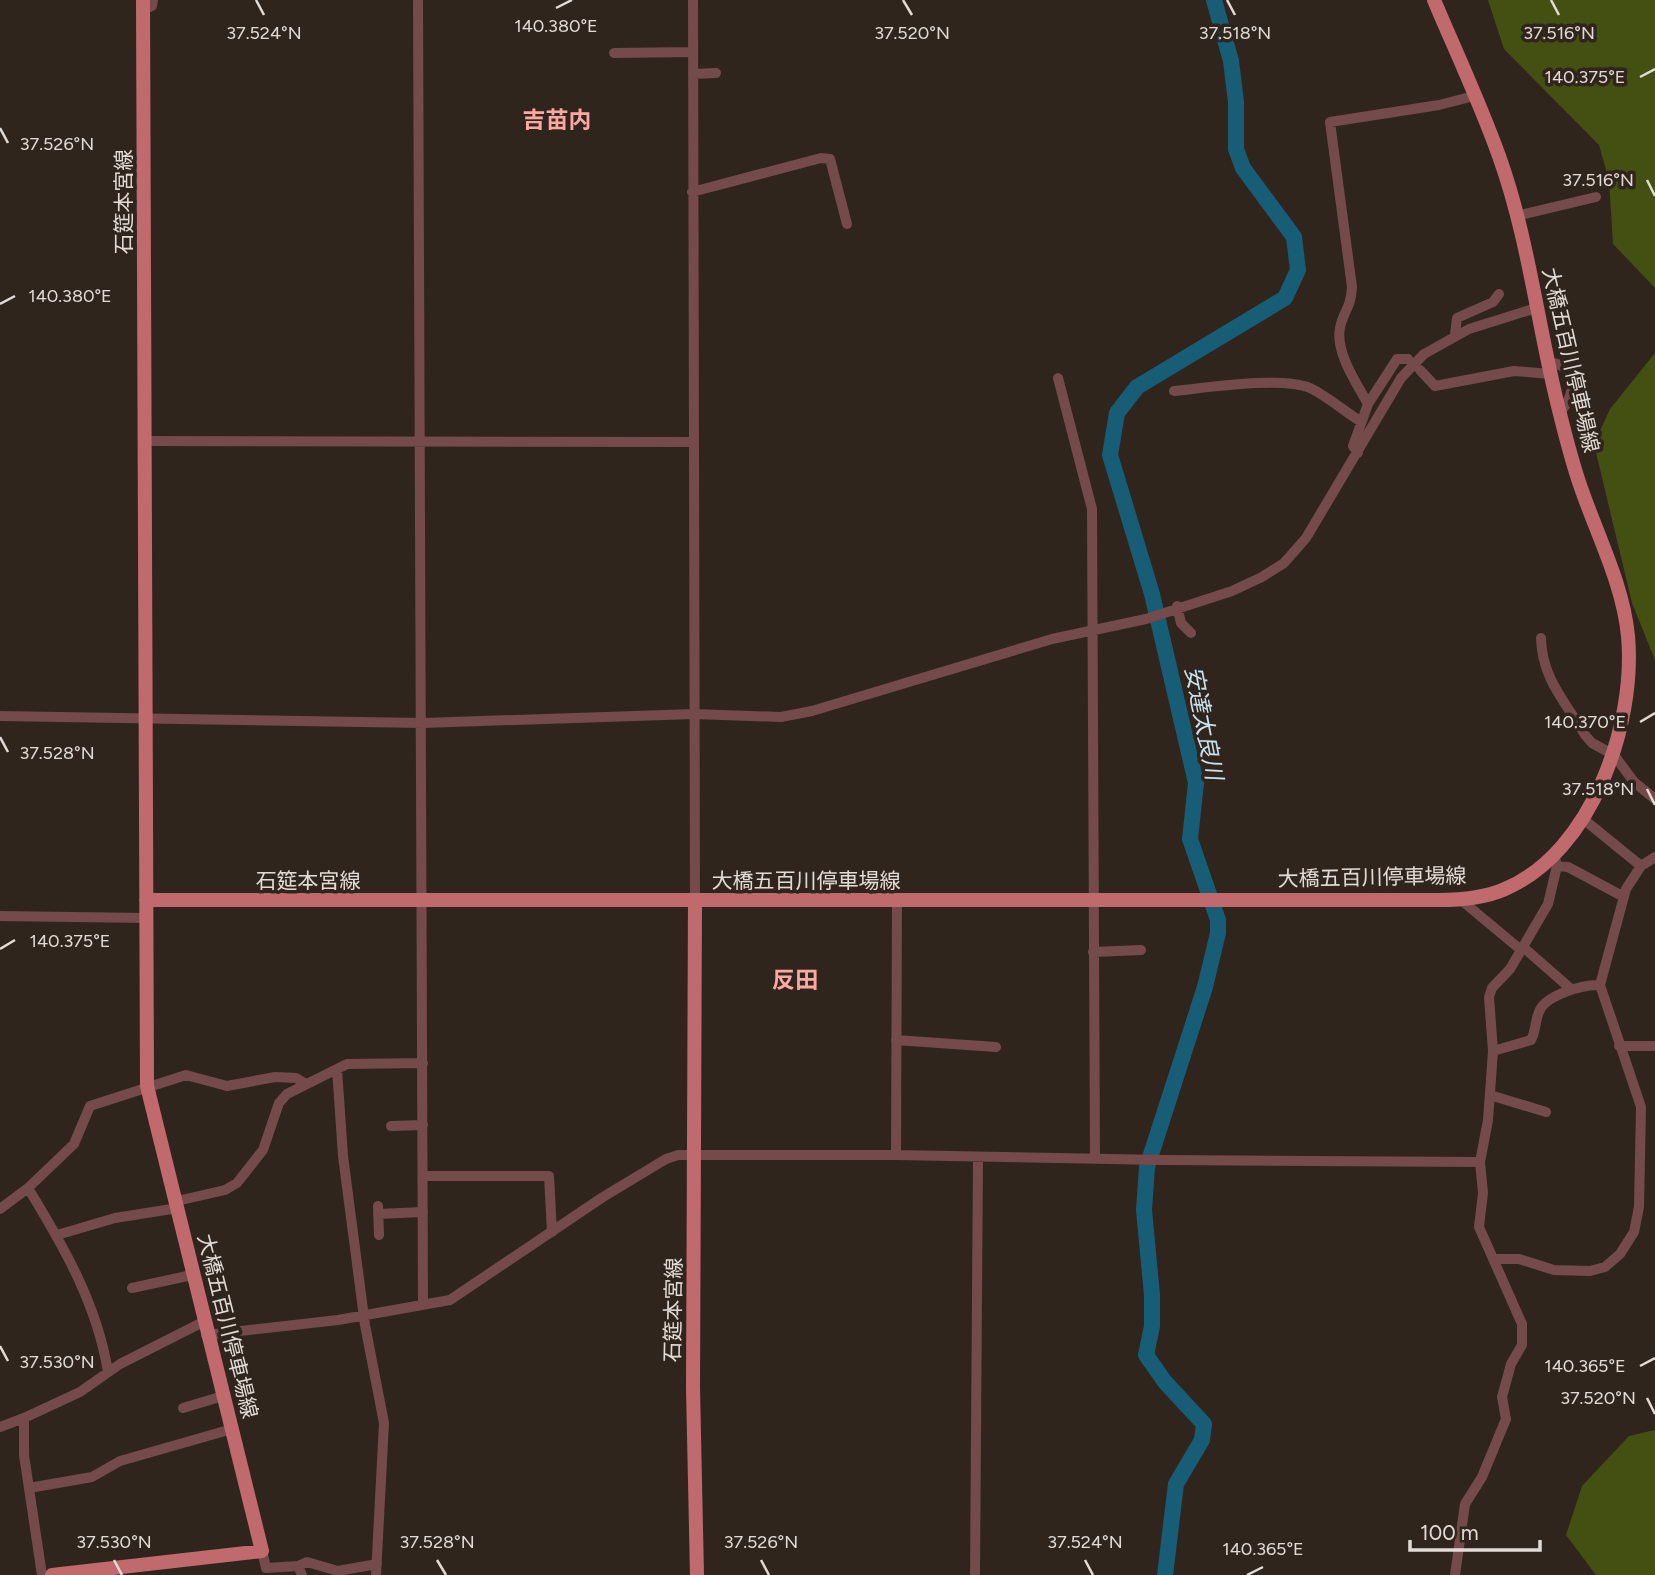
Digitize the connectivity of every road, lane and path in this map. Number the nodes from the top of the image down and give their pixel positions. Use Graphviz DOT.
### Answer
graph roads {
  1 [pos="418,0"];
  2 [pos="693,0"];
  3 [pos="1433,0"];
  4 [pos="146,3"];
  5 [pos="692,52"];
  6 [pos="614,53"];
  7 [pos="716,73"];
  8 [pos="692,74"];
  9 [pos="1474,96"];
  10 [pos="692,192"];
  11 [pos="1596,197"];
  12 [pos="1516,216"];
  13 [pos="847,224"];
  14 [pos="1499,294"];
  15 [pos="1536,308"];
  16 [pos="1455,335"];
  17 [pos="1408,359"];
  18 [pos="1549,368"];
  19 [pos="1420,370"];
  20 [pos="1058,378"];
  21 [pos="1174,391"];
  22 [pos="1368,404"];
  23 [pos="1360,421"];
  24 [pos="145,441"];
  25 [pos="419,441"];
  26 [pos="693,442"];
  27 [pos="1358,453"];
  28 [pos="1175,608"];
  29 [pos="1091,629"];
  30 [pos="1191,633"];
  31 [pos="1541,638"];
  32 [pos="694,714"];
  33 [pos="0,716"];
  34 [pos="148,719"];
  35 [pos="422,723"];
  36 [pos="1614,755"];
  37 [pos="1655,799"];
  38 [pos="1582,818"];
  39 [pos="1655,857"];
  40 [pos="1555,859"];
  41 [pos="1641,866"];
  42 [pos="1624,897"];
  43 [pos="695,900"];
  44 [pos="1093,900"];
  45 [pos="1461,900"];
  46 [pos="146,901"];
  47 [pos="422,901"];
  48 [pos="897,902"];
  49 [pos="0,916"];
  50 [pos="146,918"];
  51 [pos="1522,948"];
  52 [pos="1141,950"];
  53 [pos="1093,952"];
  54 [pos="1600,985"];
  55 [pos="1571,989"];
  56 [pos="897,1040"];
  57 [pos="1619,1046"];
  58 [pos="1655,1046"];
  59 [pos="996,1047"];
  60 [pos="1493,1051"];
  61 [pos="423,1063"];
  62 [pos="337,1069"];
  63 [pos="306,1084"];
  64 [pos="147,1086"];
  65 [pos="1490,1095"];
  66 [pos="1546,1112"];
  67 [pos="423,1125"];
  68 [pos="391,1126"];
  69 [pos="695,1153"];
  70 [pos="896,1155"];
  71 [pos="978,1157"];
  72 [pos="1095,1158"];
  73 [pos="1480,1162"];
  74 [pos="423,1176"];
  75 [pos="28,1188"];
  76 [pos="177,1204"];
  77 [pos="0,1209"];
  78 [pos="423,1212"];
  79 [pos="552,1232"];
  80 [pos="57,1235"];
  81 [pos="379,1235"];
  82 [pos="1493,1259"];
  83 [pos="192,1275"];
  84 [pos="132,1288"];
  85 [pos="424,1304"];
  86 [pos="366,1314"];
  87 [pos="205,1328"];
  88 [pos="108,1373"];
  89 [pos="223,1396"];
  90 [pos="183,1408"];
  91 [pos="24,1418"];
  92 [pos="0,1427"];
  93 [pos="232,1429"];
  94 [pos="29,1488"];
  95 [pos="262,1551"];
  96 [pos="376,1569"];
  97 [pos="300,1571"];
  98 [pos="43,1575"];
  99 [pos="52,1575"];
  100 [pos="696,1575"];
  101 [pos="975,1575"];
  102 [pos="1455,1575"];
  1 -- 25 [label="street"];
  2 -- 5 [label="street"];
  3 -- 9 [label="main road, 大橋五百川停車場線"];
  4 -- 24 [label="main road, 石筵本宮線"];
  5 -- 6 [label="street"];
  5 -- 8 [label="street"];
  7 -- 8 [label="street"];
  8 -- 10 [label="street"];
  9 -- 12 [label="main road, 大橋五百川停車場線"];
  9 -- 22 [label="street"];
  10 -- 13 [label="street"];
  10 -- 26 [label="street"];
  11 -- 12 [label="street"];
  12 -- 15 [label="main road, 大橋五百川停車場線"];
  14 -- 16 [label="street"];
  15 -- 16 [label="street"];
  15 -- 18 [label="main road, 大橋五百川停車場線"];
  16 -- 27 [label="street"];
  17 -- 22 [label="street"];
  18 -- 19 [label="street"];
  18 -- 36 [label="main road, 大橋五百川停車場線"];
  20 -- 29 [label="street"];
  21 -- 23 [label="street"];
  22 -- 23 [label="street"];
  23 -- 27 [label="street"];
  24 -- 25 [label="street"];
  24 -- 34 [label="main road, 石筵本宮線"];
  25 -- 26 [label="street"];
  25 -- 35 [label="street"];
  26 -- 32 [label="street"];
  27 -- 28 [label="street"];
  28 -- 29 [label="street"];
  28 -- 30 [label="street"];
  29 -- 32 [label="street"];
  29 -- 44 [label="street"];
  31 -- 36 [label="street"];
  32 -- 35 [label="street"];
  32 -- 43 [label="street"];
  33 -- 34 [label="street"];
  34 -- 35 [label="street"];
  34 -- 46 [label="main road, 石筵本宮線"];
  35 -- 47 [label="street"];
  36 -- 37 [label="street"];
  36 -- 38 [label="main road, 大橋五百川停車場線"];
  38 -- 40 [label="main road, 大橋五百川停車場線"];
  38 -- 41 [label="street"];
  39 -- 41 [label="street"];
  40 -- 42 [label="street"];
  40 -- 45 [label="main road, 大橋五百川停車場線"];
  40 -- 51 [label="street"];
  41 -- 42 [label="street"];
  42 -- 54 [label="street"];
  43 -- 47 [label="main road, 石筵本宮線"];
  43 -- 48 [label="main road, 大橋五百川停車場線"];
  43 -- 69 [label="main road, 石筵本宮線"];
  44 -- 45 [label="main road, 大橋五百川停車場線"];
  44 -- 48 [label="main road, 大橋五百川停車場線"];
  44 -- 53 [label="street"];
  45 -- 51 [label="street"];
  46 -- 47 [label="main road, 石筵本宮線"];
  46 -- 50 [label="main road, 大橋五百川停車場線"];
  47 -- 61 [label="street"];
  48 -- 56 [label="street"];
  49 -- 50 [label="street"];
  50 -- 64 [label="main road, 大橋五百川停車場線"];
  51 -- 55 [label="street"];
  51 -- 60 [label="street"];
  52 -- 53 [label="street"];
  53 -- 72 [label="street"];
  54 -- 55 [label="street"];
  54 -- 57 [label="street"];
  55 -- 60 [label="street"];
  56 -- 59 [label="street"];
  56 -- 70 [label="street"];
  57 -- 58 [label="street"];
  57 -- 82 [label="street"];
  60 -- 65 [label="street"];
  61 -- 62 [label="street"];
  61 -- 67 [label="street"];
  62 -- 63 [label="street"];
  62 -- 86 [label="street"];
  63 -- 64 [label="street"];
  63 -- 76 [label="street"];
  64 -- 75 [label="street"];
  64 -- 76 [label="main road, 大橋五百川停車場線"];
  65 -- 66 [label="street"];
  65 -- 73 [label="street"];
  67 -- 68 [label="street"];
  67 -- 74 [label="street"];
  69 -- 70 [label="street"];
  69 -- 79 [label="street"];
  69 -- 100 [label="main road, 石筵本宮線"];
  70 -- 71 [label="street"];
  71 -- 72 [label="street"];
  71 -- 101 [label="street"];
  72 -- 73 [label="street"];
  73 -- 82 [label="street"];
  74 -- 78 [label="street"];
  74 -- 79 [label="street"];
  75 -- 77 [label="street"];
  75 -- 80 [label="street"];
  76 -- 80 [label="street"];
  76 -- 83 [label="main road, 大橋五百川停車場線"];
  78 -- 81 [label="street"];
  78 -- 85 [label="street"];
  79 -- 85 [label="street"];
  80 -- 88 [label="street"];
  82 -- 102 [label="street"];
  83 -- 84 [label="street"];
  83 -- 87 [label="main road, 大橋五百川停車場線"];
  85 -- 86 [label="street"];
  86 -- 87 [label="street"];
  86 -- 96 [label="street"];
  87 -- 88 [label="street"];
  87 -- 89 [label="main road, 大橋五百川停車場線"];
  88 -- 91 [label="street"];
  89 -- 90 [label="street"];
  89 -- 93 [label="main road, 大橋五百川停車場線"];
  91 -- 92 [label="street"];
  91 -- 94 [label="street"];
  93 -- 94 [label="street"];
  93 -- 95 [label="main road, 大橋五百川停車場線"];
  94 -- 98 [label="street"];
  95 -- 97 [label="street"];
  95 -- 99 [label="main road"];
  96 -- 97 [label="street"];
}
